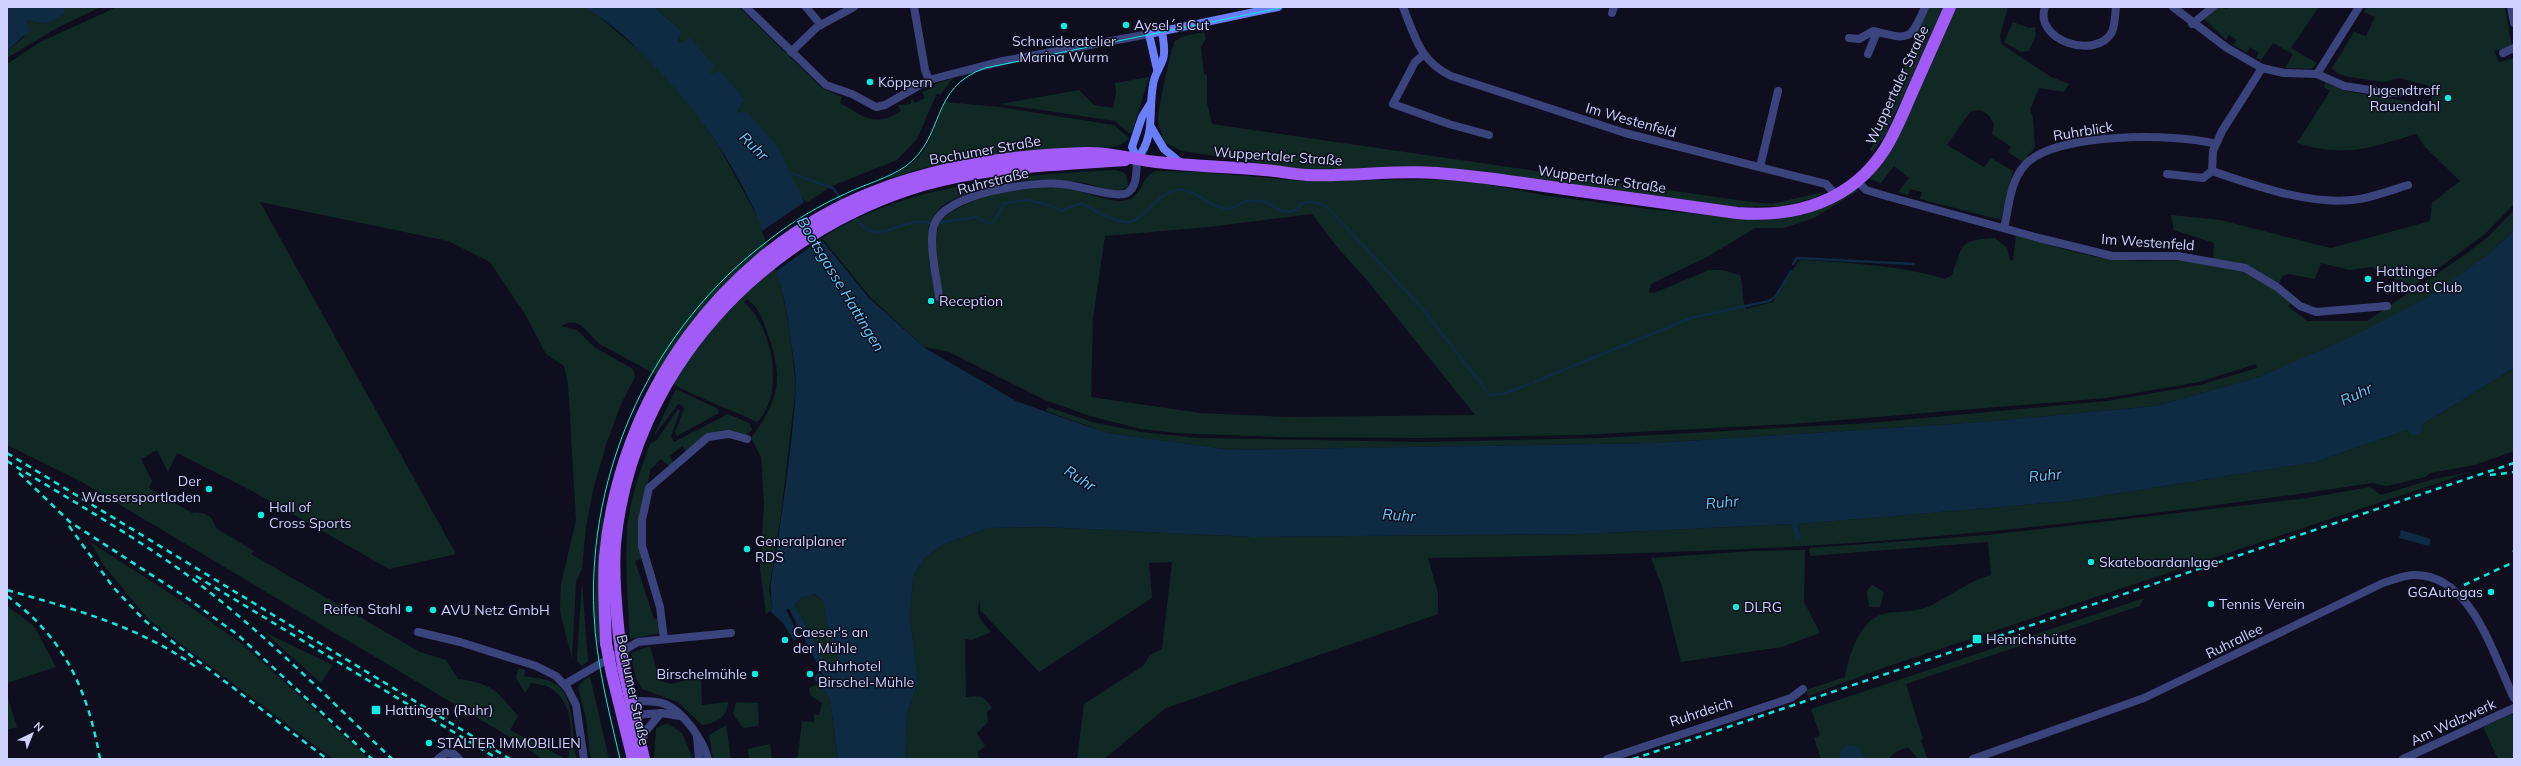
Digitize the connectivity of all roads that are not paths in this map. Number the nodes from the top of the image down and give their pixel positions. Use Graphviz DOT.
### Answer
graph roads {
  1 [pos="746,7"];
  2 [pos="806,7"];
  3 [pos="854,7"];
  4 [pos="914,7"];
  5 [pos="1278,7"];
  6 [pos="1403,7"];
  7 [pos="1925,7"];
  8 [pos="1950,7"];
  9 [pos="2045,7"];
  10 [pos="2116,7"];
  11 [pos="2173,7"];
  12 [pos="2213,7"];
  13 [pos="2359,7"];
  14 [pos="2511,7"];
  15 [pos="2514,23"];
  16 [pos="2192,24"];
  17 [pos="822,25"];
  18 [pos="1162,31"];
  19 [pos="1877,32"];
  20 [pos="1149,34"];
  21 [pos="1849,38"];
  22 [pos="2514,48"];
  23 [pos="792,52"];
  24 [pos="2503,53"];
  25 [pos="1868,54"];
  26 [pos="1423,55"];
  27 [pos="2262,68"];
  28 [pos="1157,69"];
  29 [pos="2317,74"];
  30 [pos="929,80"];
  31 [pos="1778,91"];
  32 [pos="2406,92"];
  33 [pos="1150,104"];
  34 [pos="1151,127"];
  35 [pos="1489,135"];
  36 [pos="2216,144"];
  37 [pos="1137,159"];
  38 [pos="1182,164"];
  39 [pos="1760,167"];
  40 [pos="2212,171"];
  41 [pos="2166,174"];
  42 [pos="1857,181"];
  43 [pos="2408,186"];
  44 [pos="1836,195"];
  45 [pos="2004,228"];
  46 [pos="939,298"];
  47 [pos="2387,306"];
  48 [pos="658,391"];
  49 [pos="747,439"];
  50 [pos="418,632"];
  51 [pos="731,633"];
  52 [pos="664,639"];
  53 [pos="565,684"];
  54 [pos="1803,689"];
  55 [pos="2514,698"];
  56 [pos="631,701"];
  57 [pos="618,704"];
  58 [pos="2514,708"];
  59 [pos="661,713"];
  60 [pos="634,715"];
  61 [pos="680,716"];
  62 [pos="621,717"];
  63 [pos="696,737"];
  64 [pos="641,745"];
  65 [pos="438,759"];
  66 [pos="458,759"];
  67 [pos="584,759"];
  68 [pos="633,759"];
  69 [pos="644,759"];
  70 [pos="700,759"];
  71 [pos="708,759"];
  72 [pos="1607,759"];
  73 [pos="1973,759"];
  74 [pos="2403,759"];
  1 -- 23 [label="street"];
  2 -- 17 [label="street"];
  3 -- 17 [label="street"];
  4 -- 30 [label="street"];
  5 -- 18 [label="street"];
  6 -- 26 [label="street, Im Westenfeld"];
  7 -- 19 [label="street"];
  8 -- 42 [label="main road, Wuppertaler Straße"];
  9 -- 10 [label="street"];
  11 -- 16 [label="street"];
  12 -- 16 [label="street"];
  13 -- 29 [label="street"];
  14 -- 15 [label="street"];
  16 -- 27 [label="street"];
  17 -- 23 [label="street"];
  18 -- 20 [label="street"];
  18 -- 28 [label="street"];
  19 -- 21 [label="street"];
  19 -- 25 [label="street"];
  20 -- 28 [label="street"];
  20 -- 30 [label="street"];
  22 -- 24 [label="street"];
  23 -- 30 [label="street"];
  26 -- 35 [label="street"];
  26 -- 39 [label="street, Im Westenfeld"];
  27 -- 29 [label="street"];
  27 -- 36 [label="street"];
  28 -- 33 [label="street"];
  29 -- 32 [label="street"];
  31 -- 39 [label="street"];
  33 -- 34 [label="street"];
  33 -- 37 [label="street"];
  34 -- 37 [label="street"];
  34 -- 38 [label="street"];
  36 -- 40 [label="street"];
  36 -- 45 [label="street, Ruhrblick"];
  37 -- 38 [label="main road, Wuppertaler Straße"];
  37 -- 46 [label="street, Ruhrstraße"];
  37 -- 48 [label="main road, Bochumer Straße"];
  38 -- 44 [label="main road, Wuppertaler Straße"];
  39 -- 44 [label="street, Im Westenfeld"];
  40 -- 41 [label="street"];
  40 -- 43 [label="street"];
  42 -- 44 [label="main road, Wuppertaler Straße"];
  42 -- 45 [label="street, Im Westenfeld"];
  45 -- 47 [label="street, Im Westenfeld"];
  48 -- 56 [label="main road, Bochumer Straße, bridge"];
  48 -- 57 [label="main road, Bochumer Straße, bridge"];
  49 -- 52 [label="street"];
  50 -- 53 [label="street"];
  51 -- 52 [label="street"];
  52 -- 53 [label="street"];
  53 -- 67 [label="street"];
  54 -- 72 [label="street, Ruhrdeich"];
  55 -- 73 [label="street, Ruhrallee"];
  56 -- 57 [label="main road"];
  56 -- 60 [label="main road, Bochumer Straße"];
  56 -- 61 [label="street"];
  57 -- 62 [label="main road, Bochumer Straße"];
  58 -- 74 [label="street, Am Walzwerk"];
  59 -- 60 [label="street"];
  59 -- 61 [label="street"];
  59 -- 64 [label="street"];
  60 -- 62 [label="main road"];
  60 -- 64 [label="main road, Bochumer Straße"];
  61 -- 63 [label="street"];
  62 -- 68 [label="main road, Bochumer Straße"];
  63 -- 70 [label="street"];
  63 -- 71 [label="street"];
  64 -- 69 [label="main road, Bochumer Straße"];
  65 -- 66 [label="street"];
}
